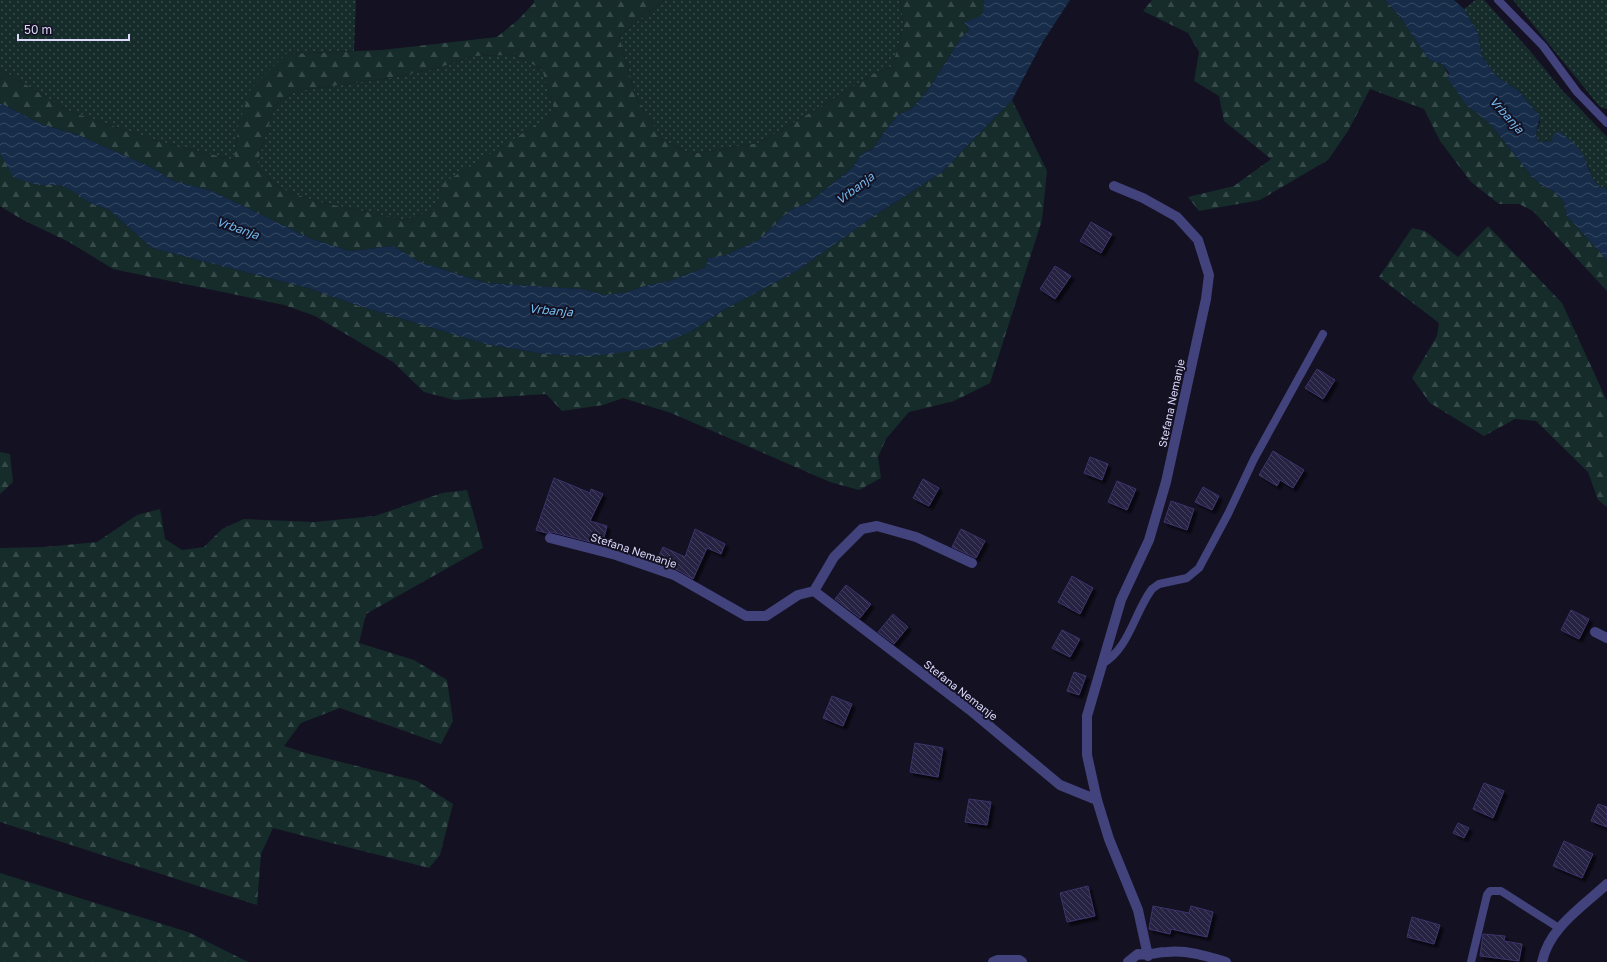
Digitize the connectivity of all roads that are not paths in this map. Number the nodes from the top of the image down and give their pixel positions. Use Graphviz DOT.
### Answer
graph roads {
  1 [pos="1498,0"];
  2 [pos="1607,123"];
  3 [pos="1114,186"];
  4 [pos="1323,334"];
  5 [pos="550,538"];
  6 [pos="972,564"];
  7 [pos="814,591"];
  8 [pos="1595,632"];
  9 [pos="1607,638"];
  10 [pos="1102,664"];
  11 [pos="1097,800"];
  12 [pos="1607,884"];
  13 [pos="1559,928"];
  14 [pos="1141,957"];
  15 [pos="993,962"];
  16 [pos="1022,962"];
  17 [pos="1128,962"];
  18 [pos="1226,962"];
  19 [pos="1471,962"];
  20 [pos="1542,962"];
  1 -- 2 [label="lane"];
  3 -- 10 [label="street, Stefana Nemanje"];
  4 -- 10 [label="lane"];
  5 -- 7 [label="street, Stefana Nemanje"];
  6 -- 7 [label="street"];
  7 -- 11 [label="street, Stefana Nemanje"];
  8 -- 9 [label="street"];
  10 -- 11 [label="street, Stefana Nemanje"];
  11 -- 14 [label="street, Stefana Nemanje"];
  12 -- 13 [label="street"];
  13 -- 19 [label="lane"];
  13 -- 20 [label="street"];
  14 -- 17 [label="street"];
  14 -- 18 [label="street"];
  15 -- 16 [label="street"];
}
